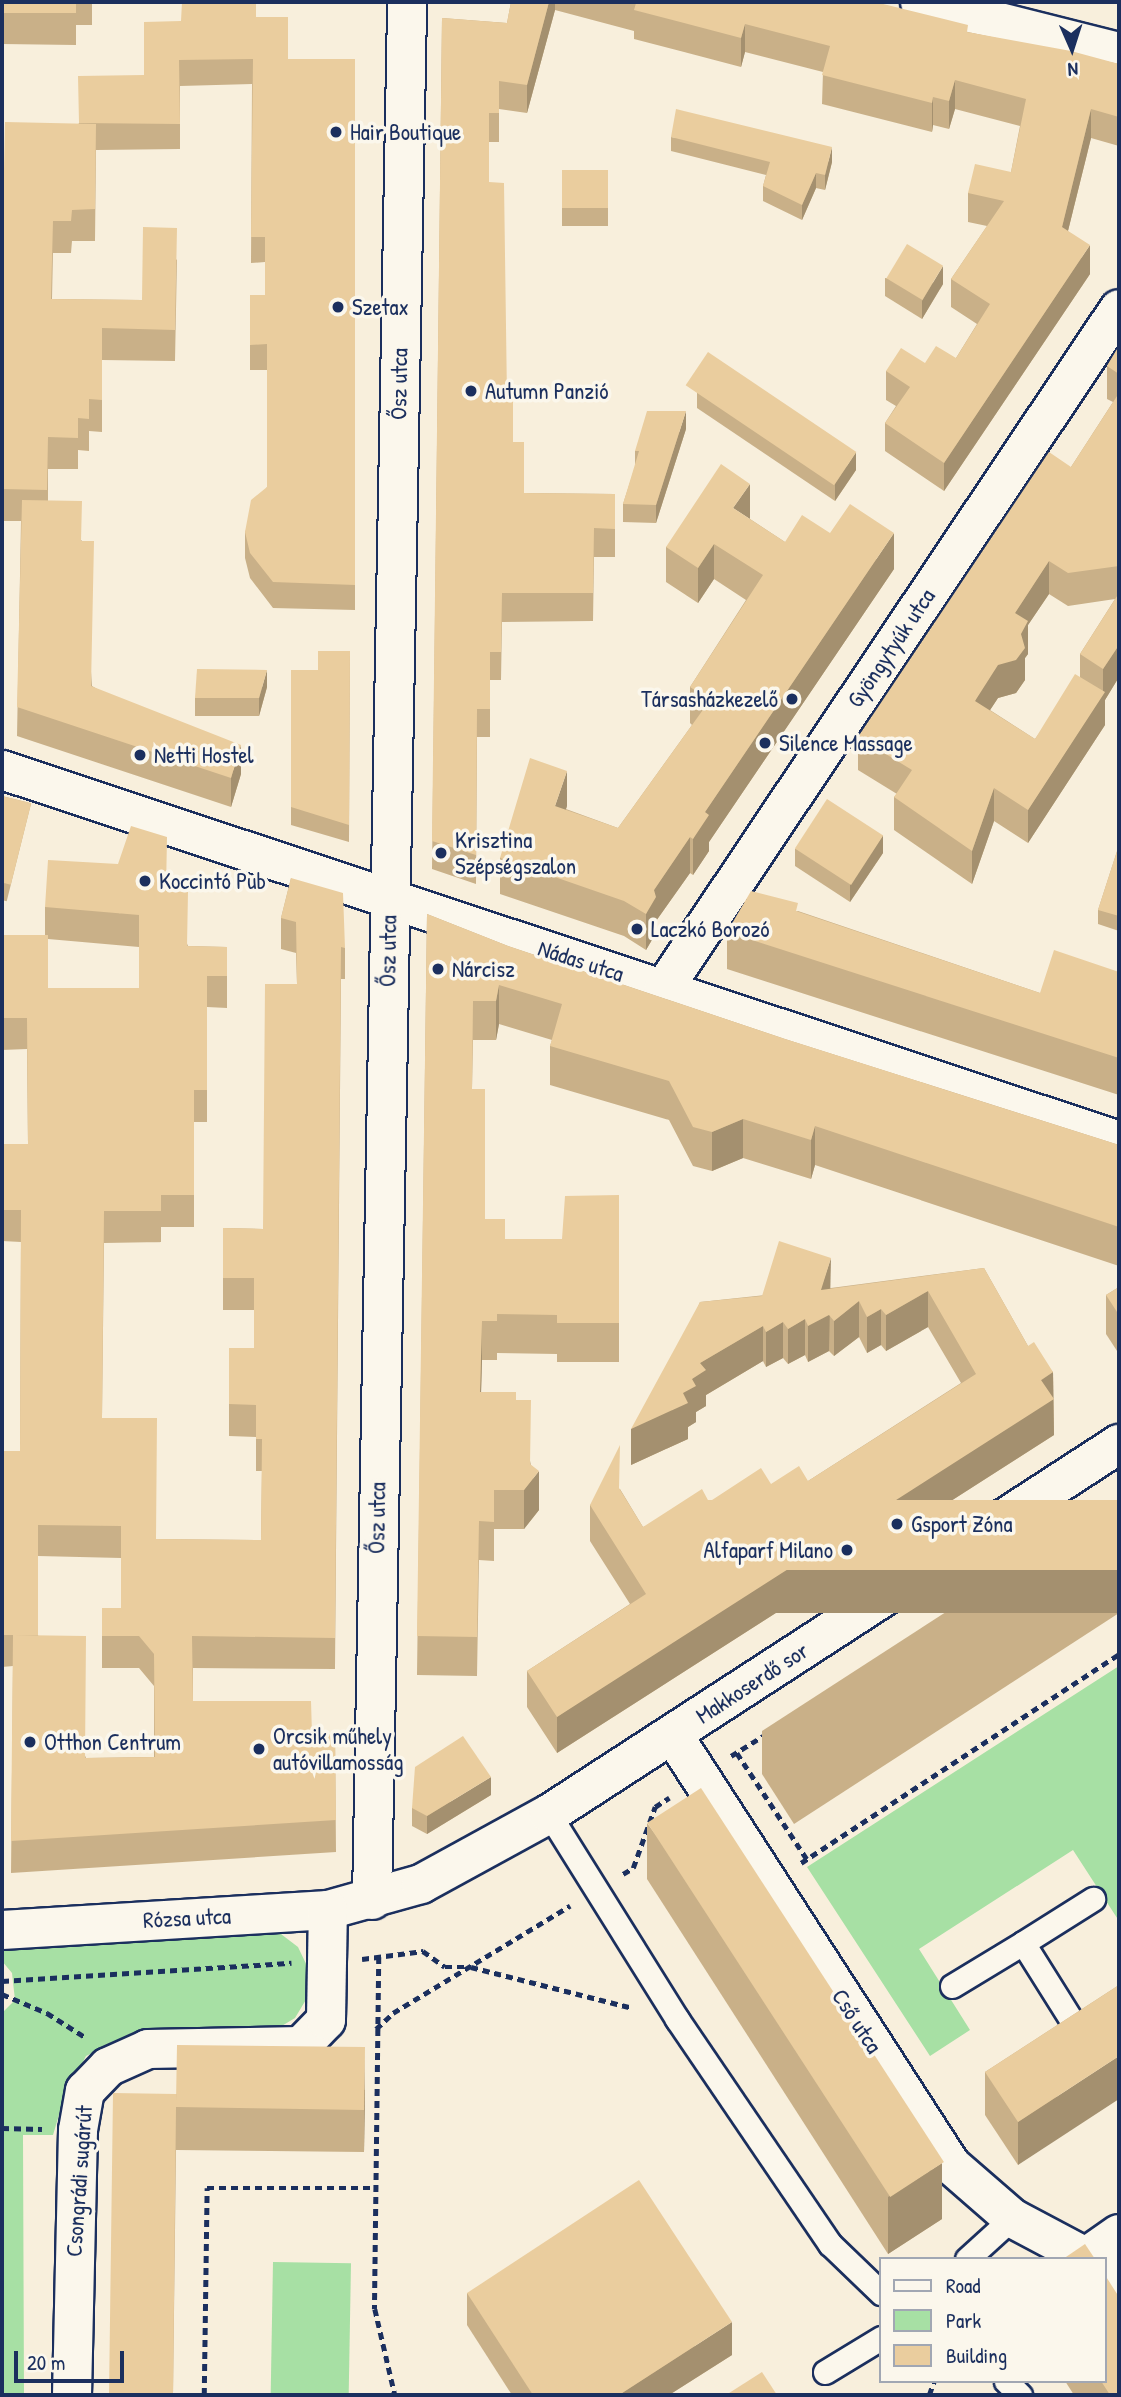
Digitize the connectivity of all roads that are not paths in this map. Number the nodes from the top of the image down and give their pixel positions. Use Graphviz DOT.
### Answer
graph roads {
  1 [pos="407,2"];
  2 [pos="920,2"];
  3 [pos="1119,52"];
  4 [pos="1119,309"];
  5 [pos="2,770"];
  6 [pos="388,900"];
  7 [pos="664,988"];
  8 [pos="1119,1141"];
  9 [pos="1119,1444"];
  10 [pos="673,1735"];
  11 [pos="550,1814"];
  12 [pos="1093,1899"];
  13 [pos="372,1900"];
  14 [pos="328,1910"];
  15 [pos="2,1930"];
  16 [pos="1023,1943"];
  17 [pos="952,1986"];
  18 [pos="1072,2021"];
  19 [pos="1012,2218"];
  20 [pos="1119,2234"];
  21 [pos="969,2257"];
  22 [pos="1084,2257"];
  23 [pos="1095,2257"];
  24 [pos="880,2291"];
  25 [pos="880,2339"];
  26 [pos="825,2372"];
  27 [pos="72,2395"];
  1 -- 6 [label="street, Ősz utca"];
  2 -- 3 [label="street"];
  4 -- 7 [label="street, Gyöngytyúk utca"];
  5 -- 6 [label="street, Nádas utca"];
  6 -- 7 [label="street, Nádas utca"];
  6 -- 13 [label="street, Ősz utca"];
  7 -- 8 [label="street, Nádas utca"];
  9 -- 10 [label="street, Makkoserdő sor"];
  10 -- 11 [label="street, Makkoserdő sor"];
  10 -- 19 [label="street, Cső utca"];
  11 -- 13 [label="street, Makkoserdő sor"];
  11 -- 24 [label="lane"];
  12 -- 16 [label="lane"];
  13 -- 14 [label="street, Rózsa utca"];
  14 -- 15 [label="street, Rózsa utca"];
  14 -- 27 [label="street, Csongrádi sugárút"];
  16 -- 17 [label="lane"];
  16 -- 18 [label="lane"];
  19 -- 21 [label="lane"];
  19 -- 22 [label="street, Cső utca"];
  20 -- 23 [label="street"];
  25 -- 26 [label="lane"];
}
